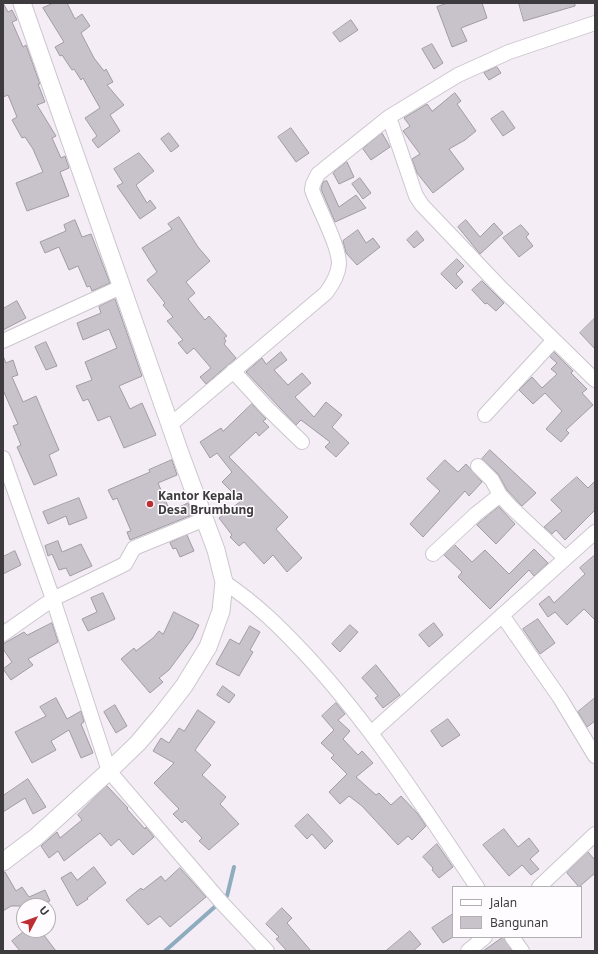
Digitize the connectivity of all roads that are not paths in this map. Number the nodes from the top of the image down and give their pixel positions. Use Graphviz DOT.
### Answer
graph roads {
  1 [pos="22,3"];
  2 [pos="595,23"];
  3 [pos="390,117"];
  4 [pos="121,287"];
  5 [pos="554,340"];
  6 [pos="3,341"];
  7 [pos="233,371"];
  8 [pos="595,380"];
  9 [pos="485,415"];
  10 [pos="170,425"];
  11 [pos="302,442"];
  12 [pos="3,458"];
  13 [pos="478,466"];
  14 [pos="500,495"];
  15 [pos="204,519"];
  16 [pos="595,532"];
  17 [pos="433,554"];
  18 [pos="566,558"];
  19 [pos="224,582"];
  20 [pos="53,599"];
  21 [pos="502,615"];
  22 [pos="3,634"];
  23 [pos="371,733"];
  24 [pos="595,756"];
  25 [pos="109,771"];
  26 [pos="595,834"];
  27 [pos="3,862"];
  28 [pos="476,886"];
  29 [pos="541,886"];
  30 [pos="484,938"];
  31 [pos="513,938"];
  32 [pos="267,951"];
  33 [pos="468,951"];
  34 [pos="522,951"];
  1 -- 4 [label="street"];
  2 -- 3 [label="street"];
  3 -- 5 [label="street"];
  3 -- 7 [label="street"];
  4 -- 6 [label="street"];
  4 -- 10 [label="street"];
  5 -- 8 [label="street"];
  5 -- 9 [label="street"];
  7 -- 10 [label="street"];
  7 -- 11 [label="street"];
  10 -- 15 [label="street"];
  12 -- 20 [label="street"];
  13 -- 14 [label="street"];
  14 -- 17 [label="street"];
  14 -- 18 [label="street"];
  15 -- 19 [label="street"];
  15 -- 20 [label="street"];
  16 -- 18 [label="street"];
  18 -- 21 [label="street"];
  19 -- 23 [label="street"];
  19 -- 25 [label="street"];
  20 -- 22 [label="street"];
  20 -- 25 [label="street"];
  21 -- 23 [label="street"];
  21 -- 24 [label="street"];
  23 -- 28 [label="street"];
  25 -- 27 [label="street"];
  25 -- 32 [label="street"];
  26 -- 29 [label="street"];
  30 -- 33 [label="street"];
  31 -- 34 [label="street"];
}
